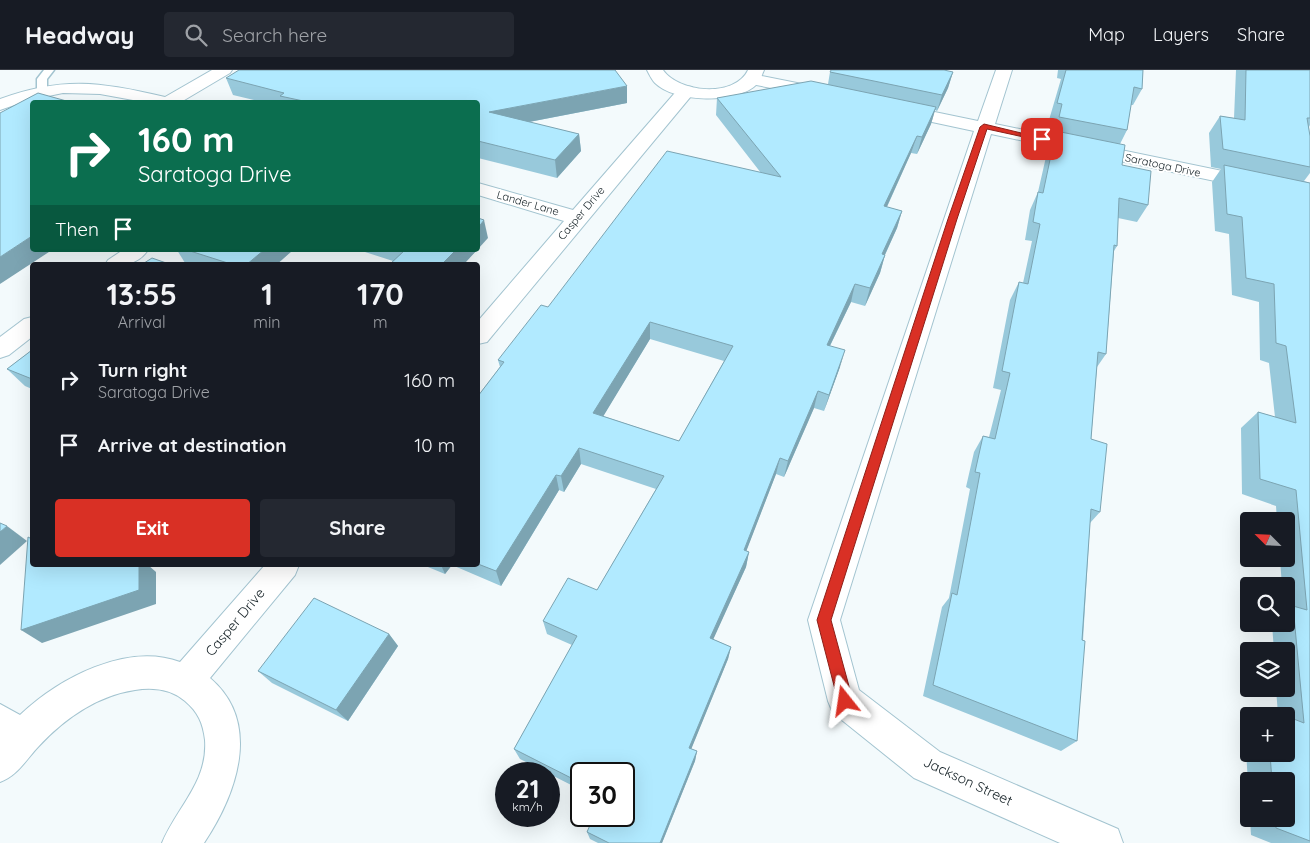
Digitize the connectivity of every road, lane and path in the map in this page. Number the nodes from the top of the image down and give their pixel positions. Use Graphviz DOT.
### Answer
graph roads {
  1 [pos="49,70"];
  2 [pos="224,70"];
  3 [pos="655,70"];
  4 [pos="1004,70"];
  5 [pos="754,75"];
  6 [pos="42,91"];
  7 [pos="686,91"];
  8 [pos="843,98"];
  9 [pos="155,100"];
  10 [pos="173,100"];
  11 [pos="0,105"];
  12 [pos="881,106"];
  13 [pos="984,127"];
  14 [pos="480,190"];
  15 [pos="1310,195"];
  16 [pos="578,218"];
  17 [pos="134,252"];
  18 [pos="120,262"];
  19 [pos="30,326"];
  20 [pos="480,334"];
  21 [pos="0,349"];
  22 [pos="282,567"];
  23 [pos="187,680"];
  24 [pos="11,729"];
  25 [pos="0,764"];
  26 [pos="181,843"];
  27 [pos="1104,843"];
  1 -- 6 [label="lane"];
  2 -- 10 [label="street"];
  3 -- 7 [label="street"];
  4 -- 13 [label="street, Jackson Street"];
  5 -- 7 [label="street"];
  5 -- 8 [label="street"];
  6 -- 9 [label="street"];
  6 -- 11 [label="street"];
  7 -- 16 [label="street, Casper Drive"];
  12 -- 13 [label="street, Saratoga Drive"];
  13 -- 15 [label="street, Saratoga Drive"];
  13 -- 27 [label="street, Jackson Street"];
  14 -- 16 [label="street, Lander Lane"];
  16 -- 20 [label="street, Casper Drive"];
  17 -- 18 [label="street"];
  19 -- 21 [label="street"];
  22 -- 23 [label="street, Casper Drive"];
  23 -- 24 [label="street"];
  23 -- 26 [label="street"];
  24 -- 25 [label="street"];
}
